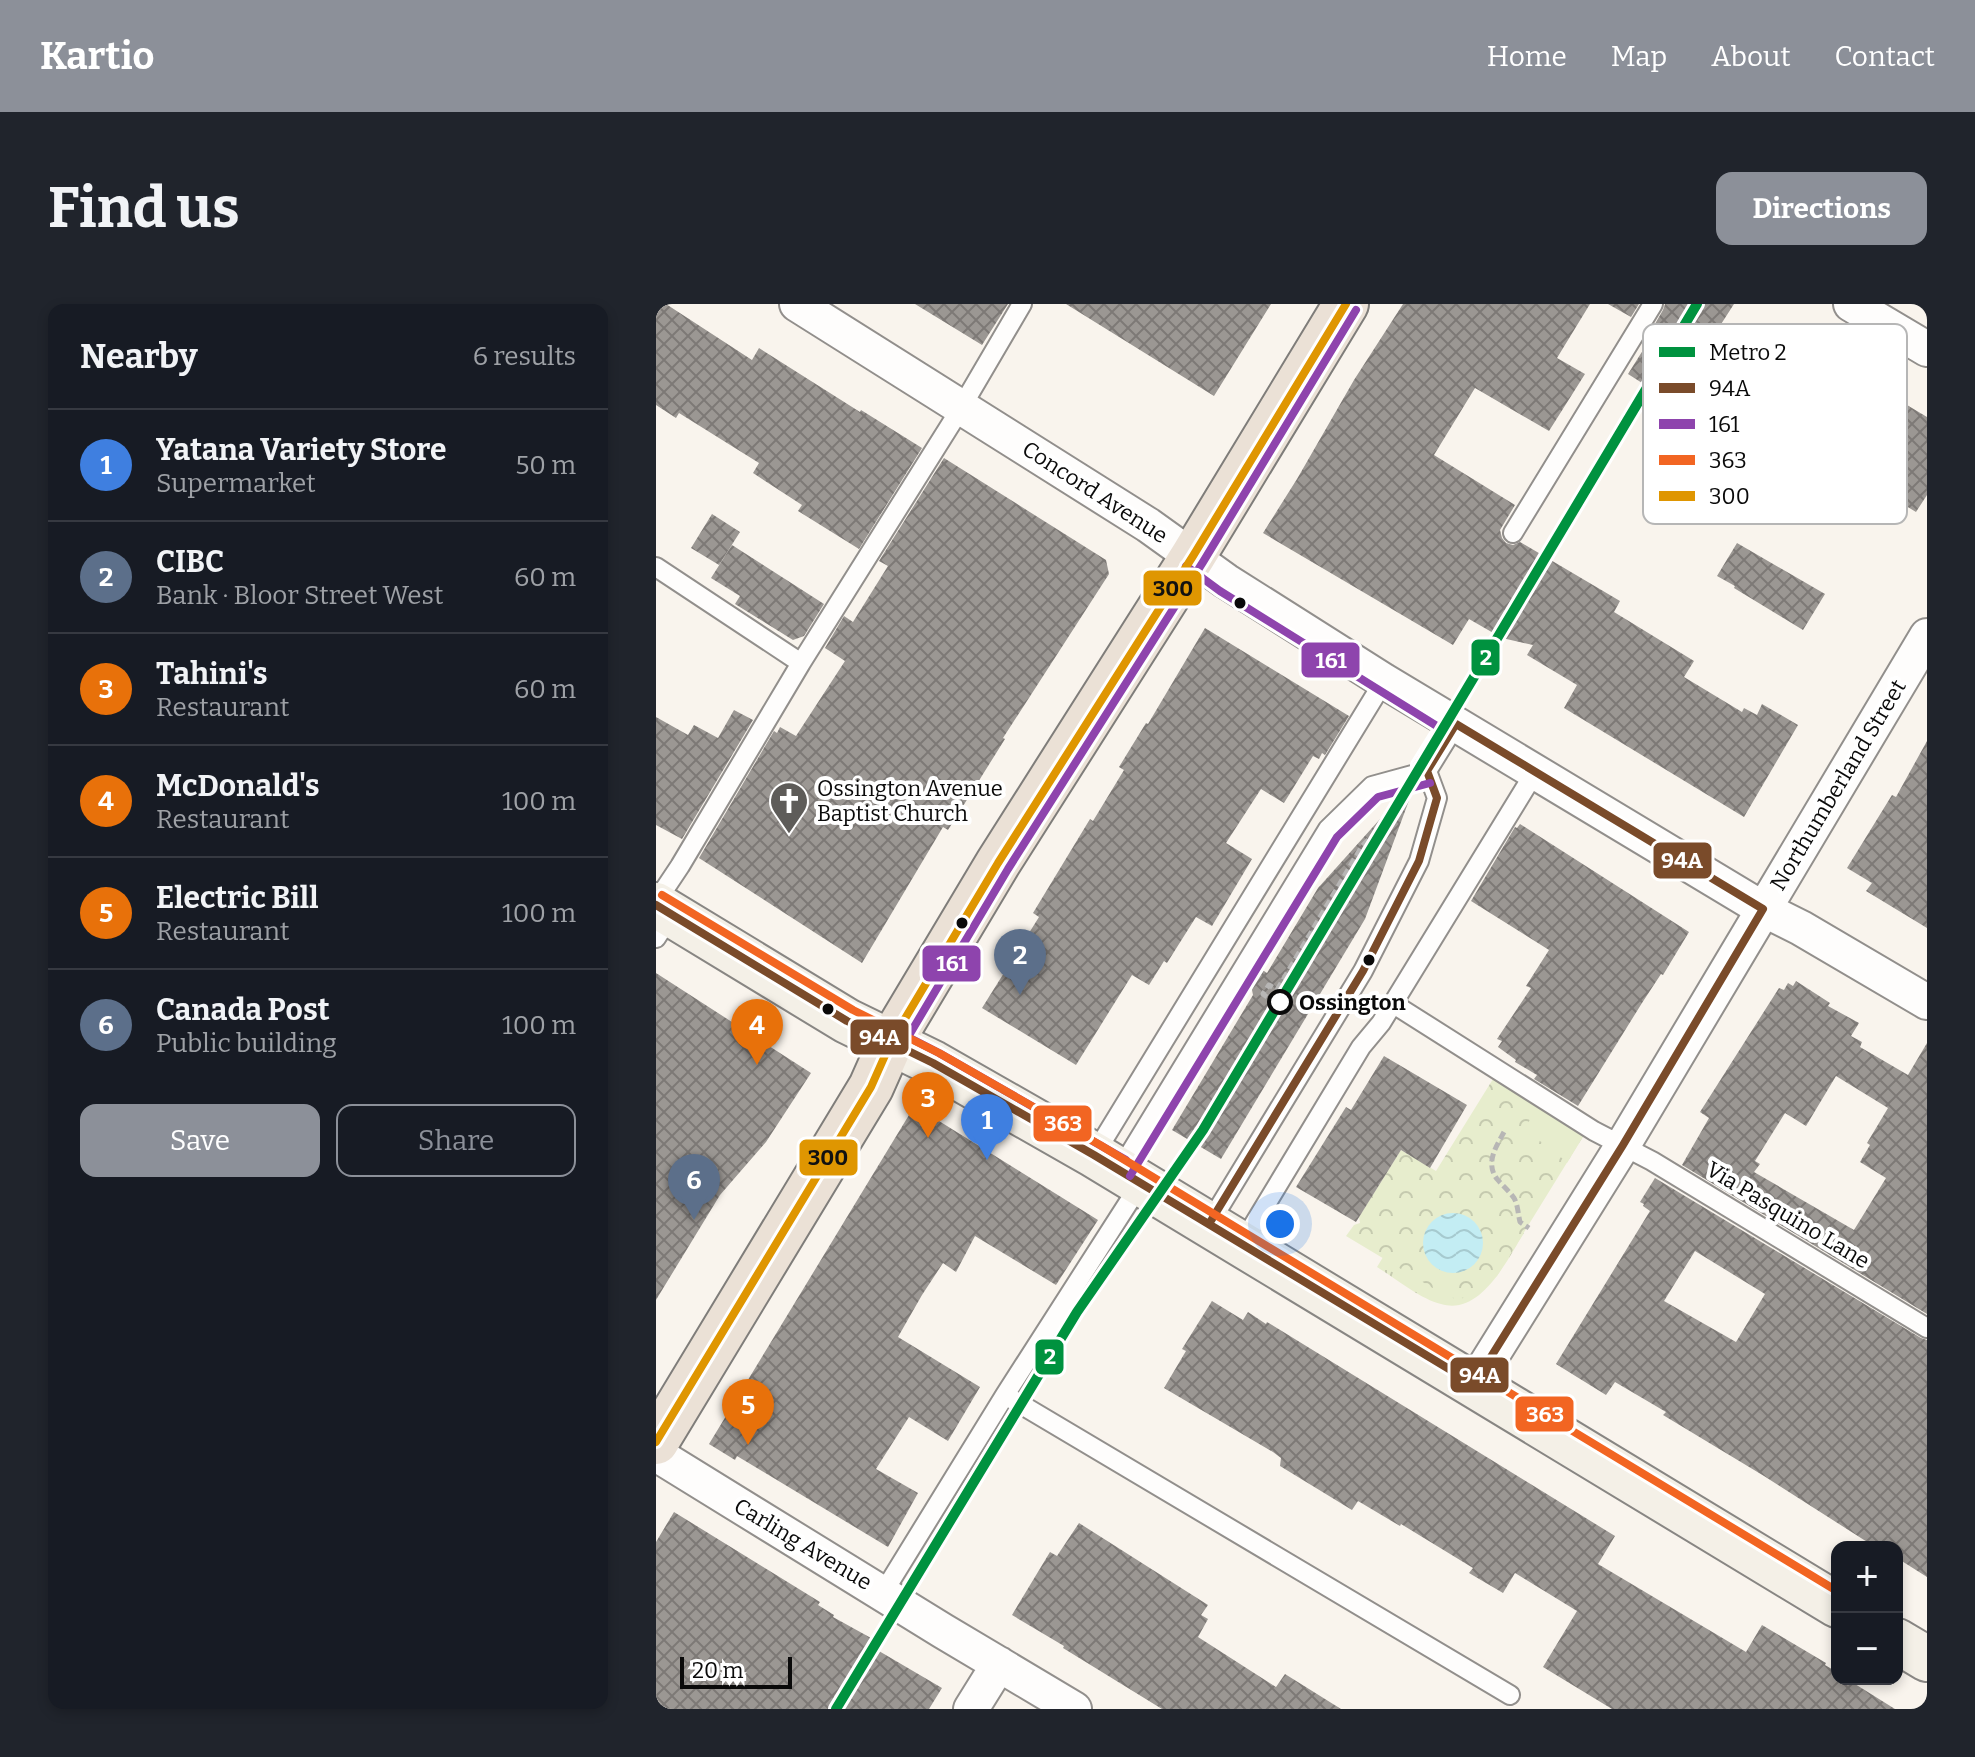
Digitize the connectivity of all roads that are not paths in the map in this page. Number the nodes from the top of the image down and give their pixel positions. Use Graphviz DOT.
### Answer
graph roads {
  1 [pos="797,304"];
  2 [pos="1022,304"];
  3 [pos="1346,304"];
  4 [pos="1653,304"];
  5 [pos="1851,304"];
  6 [pos="1885,324"];
  7 [pos="1907,337"];
  8 [pos="1927,349"];
  9 [pos="961,408"];
  10 [pos="1513,533"];
  11 [pos="1193,556"];
  12 [pos="656,567"];
  13 [pos="1927,636"];
  14 [pos="801,663"];
  15 [pos="1384,681"];
  16 [pos="1456,724"];
  17 [pos="1427,771"];
  18 [pos="1535,772"];
  19 [pos="1763,909"];
  20 [pos="660,915"];
  21 [pos="1927,1002"];
  22 [pos="1392,1003"];
  23 [pos="891,1042"];
  24 [pos="1623,1145"];
  25 [pos="1118,1169"];
  26 [pos="1225,1234"];
  27 [pos="1927,1328"];
  28 [pos="1474,1384"];
  29 [pos="1005,1395"];
  30 [pos="656,1442"];
  31 [pos="656,1454"];
  32 [pos="883,1593"];
  33 [pos="1831,1601"];
  34 [pos="1903,1645"];
  35 [pos="1927,1659"];
  36 [pos="999,1664"];
  37 [pos="1510,1695"];
  38 [pos="971,1709"];
  39 [pos="1074,1709"];
  1 -- 9 [label="street, Concord Avenue"];
  2 -- 9 [label="lane"];
  3 -- 11 [label="main road"];
  4 -- 10 [label="lane"];
  5 -- 6 [label="street"];
  7 -- 8 [label="street"];
  9 -- 11 [label="street, Concord Avenue"];
  9 -- 14 [label="lane"];
  11 -- 15 [label="street, Concord Avenue"];
  11 -- 23 [label="main road"];
  12 -- 14 [label="lane"];
  13 -- 19 [label="street, Northumberland Street"];
  14 -- 20 [label="lane"];
  15 -- 16 [label="street, Concord Avenue"];
  15 -- 25 [label="lane"];
  16 -- 17 [label="lane"];
  16 -- 18 [label="street, Concord Avenue"];
  17 -- 25 [label="lane"];
  17 -- 26 [label="lane"];
  18 -- 19 [label="street, Concord Avenue"];
  18 -- 22 [label="lane"];
  19 -- 21 [label="street, Concord Avenue"];
  19 -- 24 [label="street, Northumberland Street"];
  20 -- 23 [label="street"];
  22 -- 24 [label="lane, Via Pasquino Lane"];
  22 -- 26 [label="lane"];
  23 -- 25 [label="street"];
  23 -- 30 [label="main road"];
  24 -- 27 [label="lane, Via Pasquino Lane"];
  24 -- 28 [label="street, Northumberland Street"];
  25 -- 26 [label="street"];
  25 -- 29 [label="lane"];
  26 -- 28 [label="street"];
  28 -- 33 [label="street"];
  29 -- 32 [label="lane"];
  29 -- 37 [label="lane"];
  31 -- 32 [label="street, Carling Avenue"];
  32 -- 36 [label="street, Carling Avenue"];
  34 -- 35 [label="street"];
  36 -- 38 [label="street"];
  36 -- 39 [label="street, Carling Avenue"];
}
